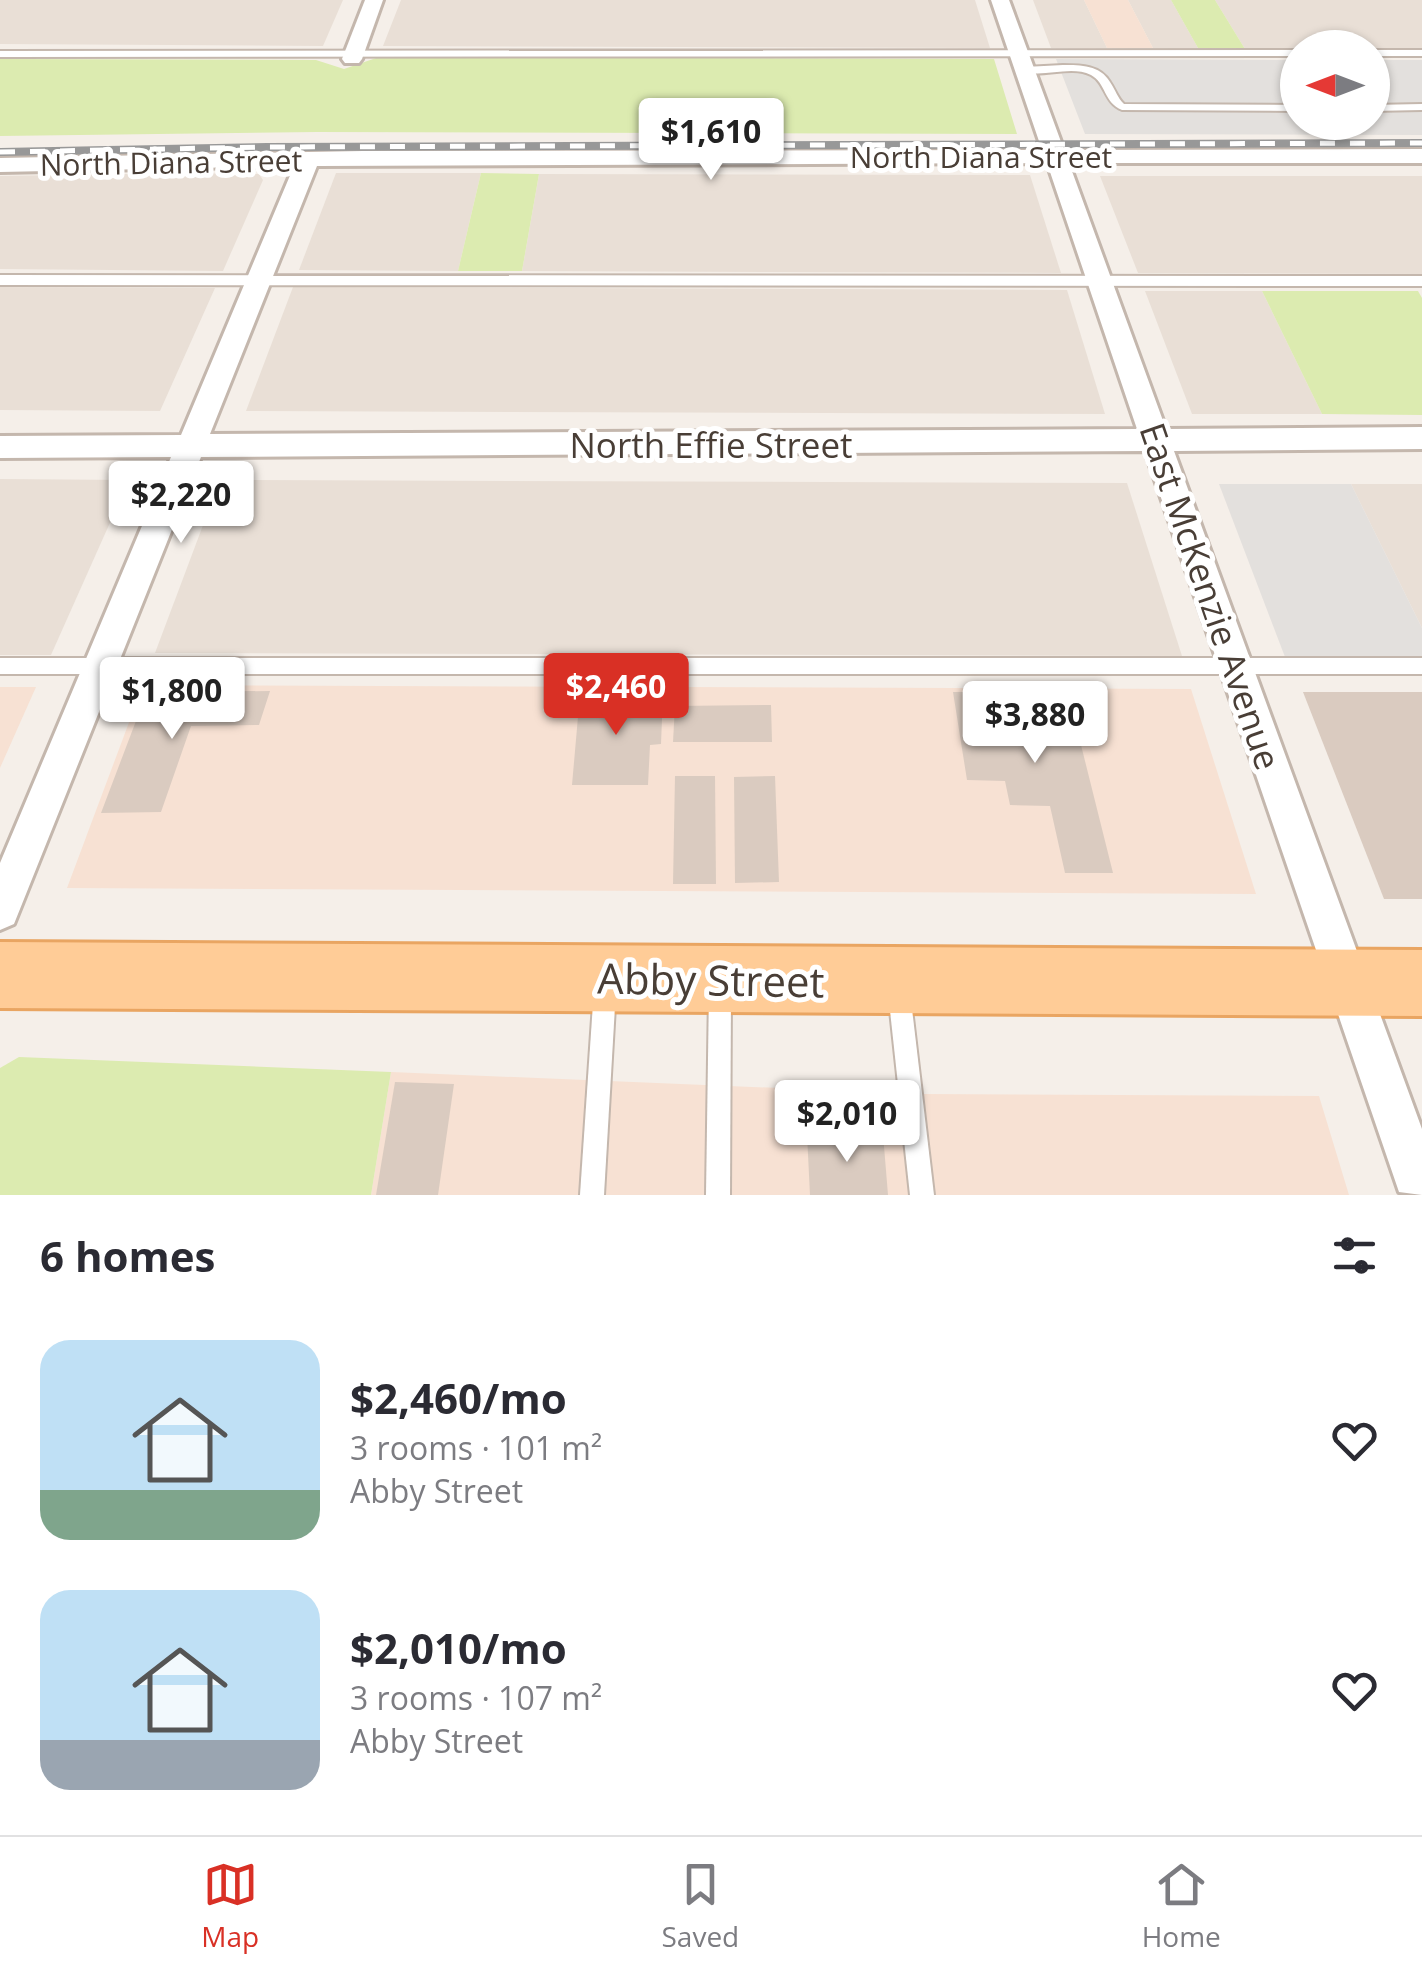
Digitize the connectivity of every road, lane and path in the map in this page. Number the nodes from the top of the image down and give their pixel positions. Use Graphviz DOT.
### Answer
graph roads {
  1 [pos="374,0"];
  2 [pos="1000,0"];
  3 [pos="1390,53"];
  4 [pos="1422,53"];
  5 [pos="0,54"];
  6 [pos="1280,54"];
  7 [pos="353,56"];
  8 [pos="1022,61"];
  9 [pos="1280,108"];
  10 [pos="1390,108"];
  11 [pos="1422,108"];
  12 [pos="1055,156"];
  13 [pos="1422,156"];
  14 [pos="308,160"];
  15 [pos="0,165"];
  16 [pos="0,280"];
  17 [pos="260,280"];
  18 [pos="1100,281"];
  19 [pos="1422,282"];
  20 [pos="1422,438"];
  21 [pos="1156,441"];
  22 [pos="0,447"];
  23 [pos="190,447"];
  24 [pos="0,666"];
  25 [pos="98,666"];
  26 [pos="1236,666"];
  27 [pos="1422,666"];
  28 [pos="0,910"];
  29 [pos="0,975"];
  30 [pos="606,979"];
  31 [pos="720,979"];
  32 [pos="898,982"];
  33 [pos="1348,982"];
  34 [pos="1422,983"];
  35 [pos="1422,1192"];
  36 [pos="592,1195"];
  37 [pos="718,1195"];
  38 [pos="922,1195"];
  1 -- 7 [label="street"];
  2 -- 8 [label="street, East McKenzie Avenue"];
  3 -- 4 [label="lane"];
  5 -- 7 [label="lane"];
  6 -- 8 [label="lane"];
  7 -- 8 [label="lane"];
  8 -- 9 [label="lane"];
  8 -- 12 [label="street, East McKenzie Avenue"];
  10 -- 11 [label="lane"];
  12 -- 13 [label="street, North Diana Street"];
  12 -- 14 [label="street, North Diana Street"];
  12 -- 18 [label="street, East McKenzie Avenue"];
  14 -- 15 [label="street, North Diana Street"];
  14 -- 17 [label="street"];
  16 -- 17 [label="lane"];
  17 -- 18 [label="lane"];
  17 -- 23 [label="street"];
  18 -- 19 [label="lane"];
  18 -- 21 [label="street, East McKenzie Avenue"];
  20 -- 21 [label="street, North Effie Street"];
  21 -- 23 [label="street, North Effie Street"];
  21 -- 26 [label="street, East McKenzie Avenue"];
  22 -- 23 [label="street, North Effie Street"];
  23 -- 25 [label="street"];
  24 -- 25 [label="lane"];
  25 -- 26 [label="lane"];
  25 -- 28 [label="street"];
  26 -- 27 [label="lane"];
  26 -- 33 [label="street, East McKenzie Avenue"];
  29 -- 30 [label="main road, Abby Street"];
  30 -- 31 [label="main road, Abby Street"];
  30 -- 36 [label="lane"];
  31 -- 32 [label="main road, Abby Street"];
  31 -- 37 [label="lane"];
  32 -- 33 [label="main road, Abby Street"];
  32 -- 38 [label="lane"];
  33 -- 34 [label="main road, Abby Street"];
  33 -- 35 [label="street, East McKenzie Avenue"];
}
